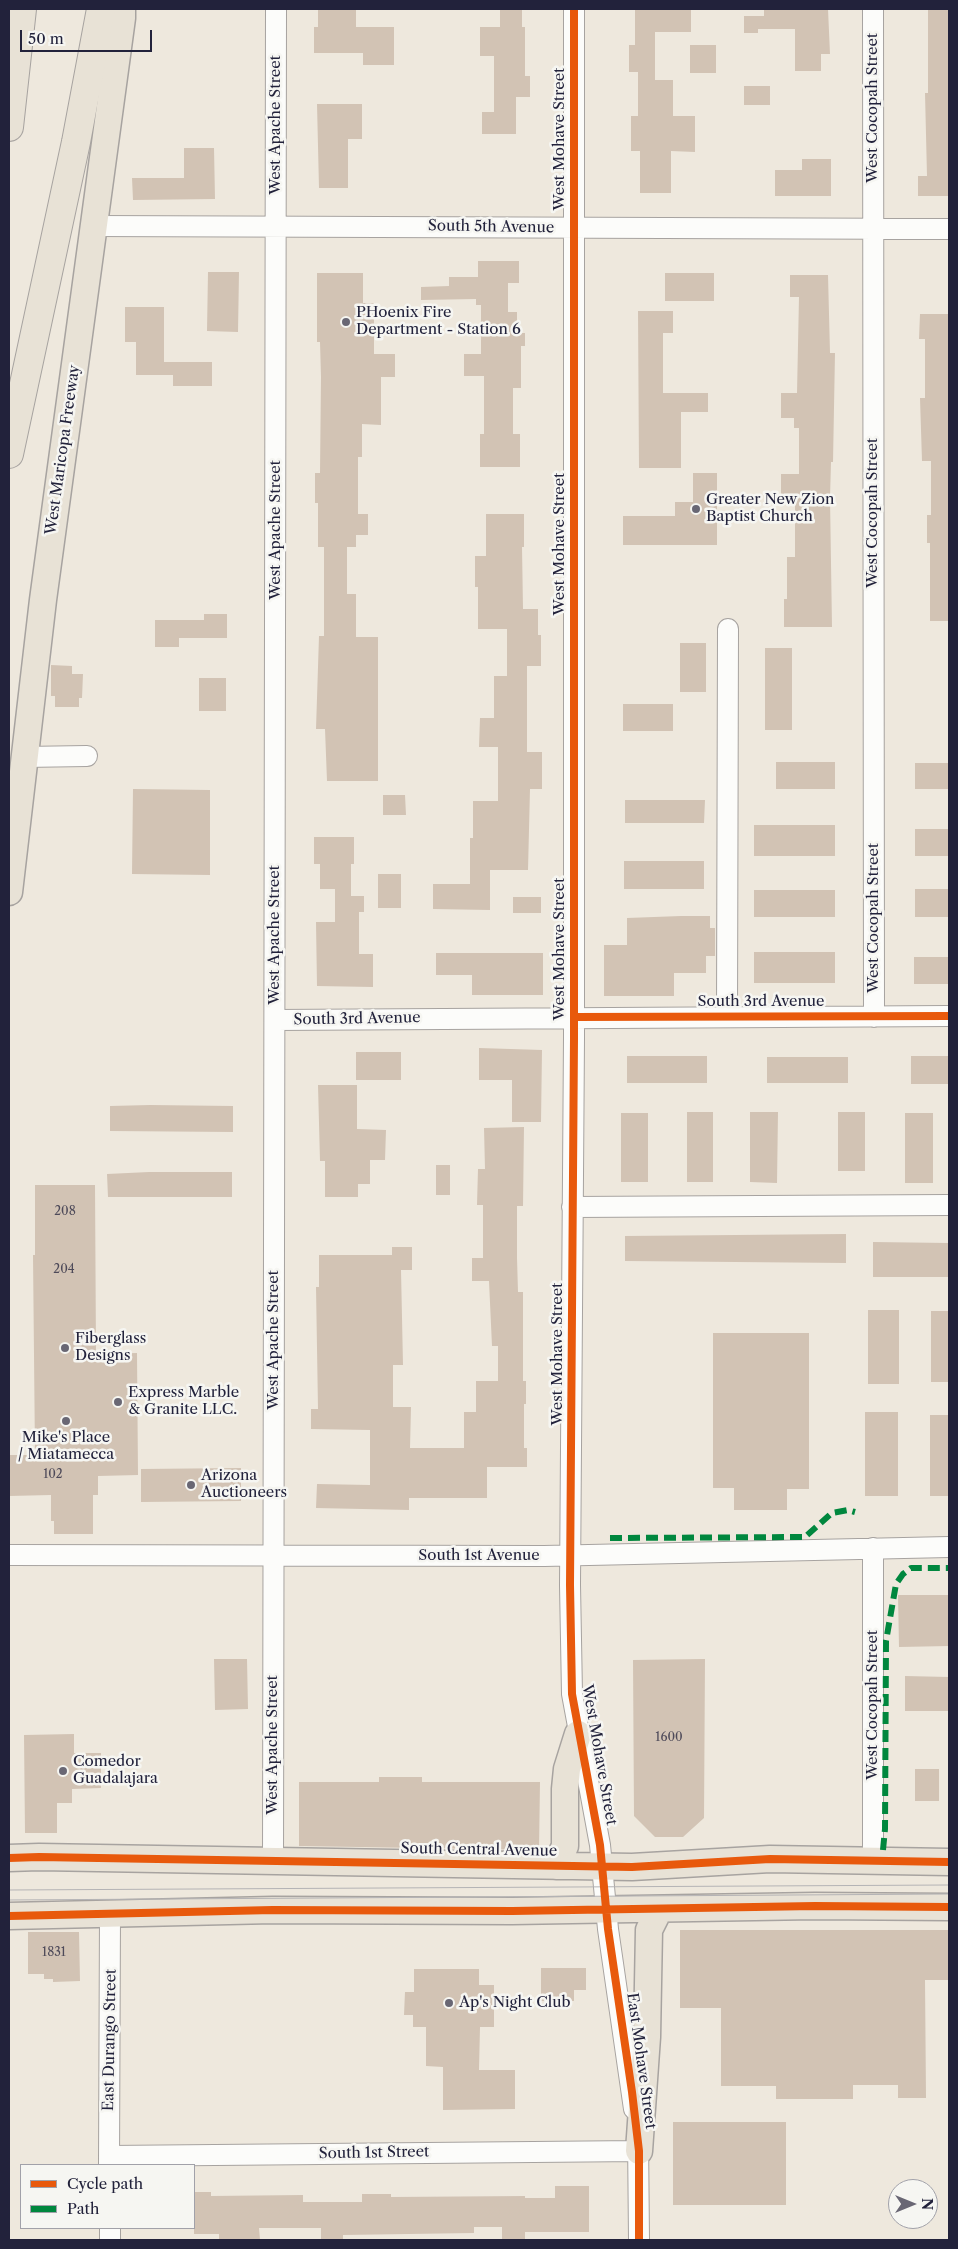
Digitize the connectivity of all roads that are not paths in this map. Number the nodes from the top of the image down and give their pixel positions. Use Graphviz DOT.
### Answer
graph roads {
  1 [pos="22,9"];
  2 [pos="101,9"];
  3 [pos="122,9"];
  4 [pos="276,9"];
  5 [pos="574,9"];
  6 [pos="873,9"];
  7 [pos="9,127"];
  8 [pos="94,226"];
  9 [pos="277,228"];
  10 [pos="574,229"];
  11 [pos="872,229"];
  12 [pos="949,229"];
  13 [pos="9,454"];
  14 [pos="728,629"];
  15 [pos="87,756"];
  16 [pos="24,757"];
  17 [pos="9,892"];
  18 [pos="726,1016"];
  19 [pos="949,1016"];
  20 [pos="574,1017"];
  21 [pos="874,1017"];
  22 [pos="275,1020"];
  23 [pos="949,1205"];
  24 [pos="572,1207"];
  25 [pos="949,1547"];
  26 [pos="873,1548"];
  27 [pos="9,1555"];
  28 [pos="571,1555"];
  29 [pos="275,1557"];
  30 [pos="578,1734"];
  31 [pos="9,1858"];
  32 [pos="273,1861"];
  33 [pos="872,1861"];
  34 [pos="949,1862"];
  35 [pos="556,1866"];
  36 [pos="604,1887"];
  37 [pos="949,1907"];
  38 [pos="659,1910"];
  39 [pos="110,1914"];
  40 [pos="9,1916"];
  41 [pos="640,2151"];
  42 [pos="109,2160"];
  43 [pos="640,2240"];
  1 -- 7 [label="highway"];
  2 -- 13 [label="highway"];
  3 -- 8 [label="main road, West Maricopa Freeway"];
  4 -- 9 [label="street, West Apache Street"];
  5 -- 10 [label="street, West Mohave Street"];
  6 -- 11 [label="street, West Cocopah Street"];
  8 -- 9 [label="street, South 5th Avenue"];
  8 -- 16 [label="main road, West Maricopa Freeway"];
  9 -- 10 [label="street, South 5th Avenue"];
  9 -- 22 [label="street, West Apache Street"];
  10 -- 11 [label="street, South 5th Avenue"];
  10 -- 20 [label="street, West Mohave Street"];
  11 -- 12 [label="street, South 5th Avenue"];
  11 -- 21 [label="street, West Cocopah Street"];
  14 -- 18 [label="street"];
  15 -- 16 [label="street"];
  16 -- 17 [label="main road, West Maricopa Freeway"];
  18 -- 20 [label="street, South 3rd Avenue"];
  18 -- 21 [label="street, South 3rd Avenue"];
  19 -- 21 [label="street, South 3rd Avenue"];
  20 -- 22 [label="street, South 3rd Avenue"];
  20 -- 24 [label="street, West Mohave Street"];
  22 -- 29 [label="street, West Apache Street"];
  23 -- 24 [label="street"];
  24 -- 28 [label="street, West Mohave Street"];
  25 -- 26 [label="street, South 1st Avenue"];
  26 -- 28 [label="street, South 1st Avenue"];
  26 -- 33 [label="street, West Cocopah Street"];
  27 -- 29 [label="street, South 1st Avenue"];
  28 -- 29 [label="street, South 1st Avenue"];
  28 -- 30 [label="street, West Mohave Street"];
  29 -- 32 [label="street, West Apache Street"];
  30 -- 35 [label="main road"];
  30 -- 36 [label="street, West Mohave Street"];
  31 -- 32 [label="main road, South Central Avenue"];
  32 -- 35 [label="main road, South Central Avenue"];
  33 -- 34 [label="main road, South Central Avenue"];
  33 -- 36 [label="main road, South Central Avenue"];
  35 -- 36 [label="main road, South Central Avenue"];
  36 -- 38 [label="main road, South Central Avenue"];
  36 -- 39 [label="main road, South Central Avenue"];
  36 -- 41 [label="street, East Mohave Street"];
  37 -- 38 [label="main road, South Central Avenue"];
  38 -- 41 [label="main road"];
  39 -- 40 [label="main road, South Central Avenue"];
  39 -- 42 [label="street, East Durango Street"];
  41 -- 42 [label="street, South 1st Street"];
  41 -- 43 [label="street, East Mohave Street"];
}
